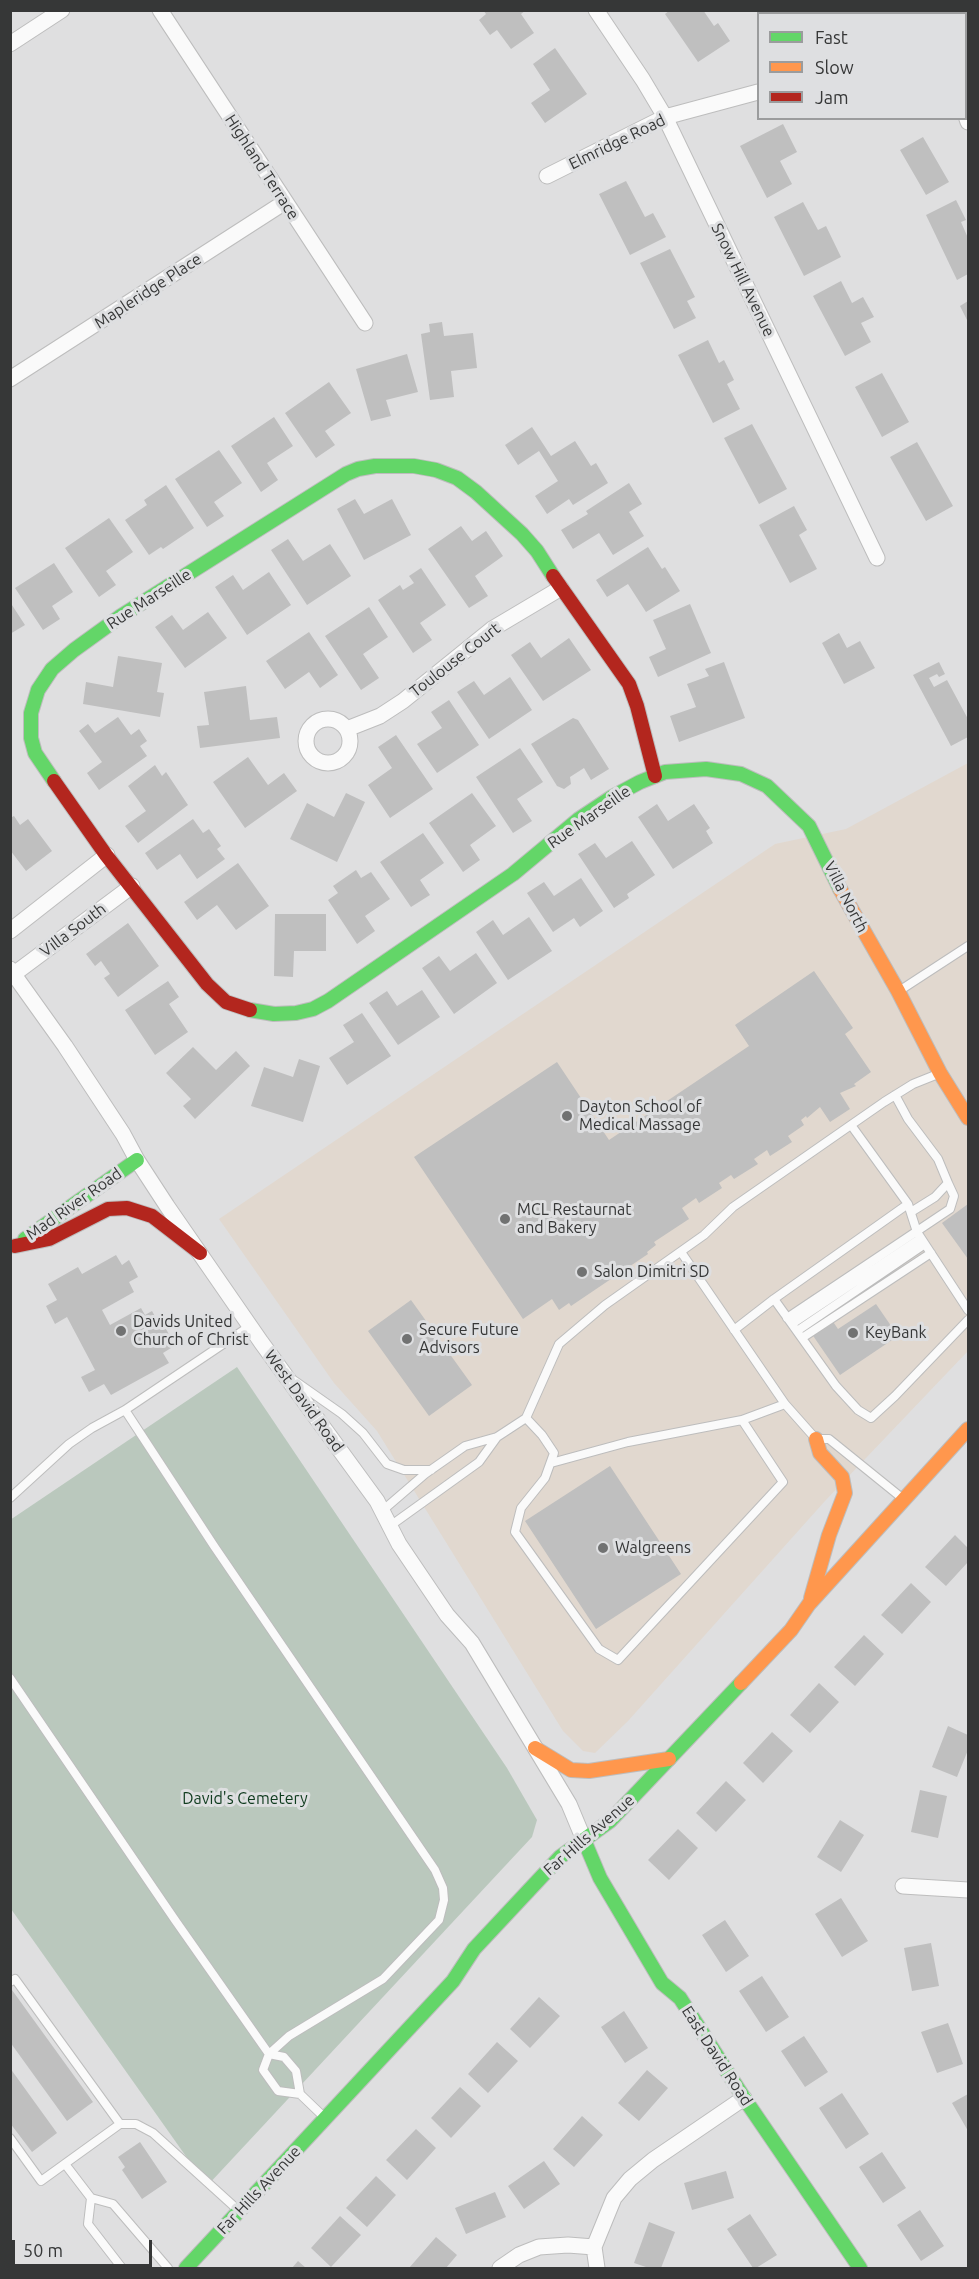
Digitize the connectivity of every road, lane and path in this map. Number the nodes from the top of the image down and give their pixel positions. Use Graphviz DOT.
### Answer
graph roads {
  1 [pos="62,10"];
  2 [pos="160,10"];
  3 [pos="596,10"];
  4 [pos="10,44"];
  5 [pos="757,93"];
  6 [pos="665,117"];
  7 [pos="547,176"];
  8 [pos="285,202"];
  9 [pos="365,323"];
  10 [pos="10,380"];
  11 [pos="877,558"];
  12 [pos="561,588"];
  13 [pos="347,729"];
  14 [pos="655,776"];
  15 [pos="107,855"];
  16 [pos="132,886"];
  17 [pos="10,931"];
  18 [pos="969,946"];
  19 [pos="12,972"];
  20 [pos="898,992"];
  21 [pos="940,1073"];
  22 [pos="895,1095"];
  23 [pos="969,1118"];
  24 [pos="851,1125"];
  25 [pos="137,1160"];
  26 [pos="948,1183"];
  27 [pos="910,1208"];
  28 [pos="921,1238"];
  29 [pos="13,1247"];
  30 [pos="200,1252"];
  31 [pos="681,1252"];
  32 [pos="931,1253"];
  33 [pos="774,1299"];
  34 [pos="969,1310"];
  35 [pos="969,1320"];
  36 [pos="792,1324"];
  37 [pos="250,1326"];
  38 [pos="734,1330"];
  39 [pos="802,1338"];
  40 [pos="285,1374"];
  41 [pos="784,1404"];
  42 [pos="125,1410"];
  43 [pos="526,1418"];
  44 [pos="742,1420"];
  45 [pos="969,1429"];
  46 [pos="497,1437"];
  47 [pos="816,1438"];
  48 [pos="550,1463"];
  49 [pos="431,1470"];
  50 [pos="10,1498"];
  51 [pos="903,1500"];
  52 [pos="382,1511"];
  53 [pos="390,1526"];
  54 [pos="809,1605"];
  55 [pos="10,1678"];
  56 [pos="535,1748"];
  57 [pos="669,1760"];
  58 [pos="584,1840"];
  59 [pos="903,1886"];
  60 [pos="969,1890"];
  61 [pos="10,1982"];
  62 [pos="269,2054"];
  63 [pos="300,2094"];
  64 [pos="744,2098"];
  65 [pos="325,2118"];
  66 [pos="120,2124"];
  67 [pos="10,2138"];
  68 [pos="65,2164"];
  69 [pos="91,2198"];
  70 [pos="239,2211"];
  71 [pos="594,2247"];
  72 [pos="122,2268"];
  73 [pos="168,2268"];
  74 [pos="186,2268"];
  75 [pos="500,2268"];
  76 [pos="597,2268"];
  77 [pos="860,2268"];
  1 -- 4 [label="street"];
  2 -- 8 [label="street, Highland Terrace"];
  3 -- 6 [label="street, Snow Hill Avenue"];
  5 -- 6 [label="street, Elmridge Road"];
  6 -- 7 [label="street, Elmridge Road"];
  6 -- 11 [label="street, Snow Hill Avenue"];
  8 -- 9 [label="street, Highland Terrace"];
  8 -- 10 [label="street, Mapleridge Place"];
  12 -- 13 [label="street, Toulouse Court"];
  12 -- 14 [label="street, Rue Marseille"];
  12 -- 15 [label="street, Rue Marseille"];
  14 -- 16 [label="street, Rue Marseille"];
  14 -- 20 [label="street, Villa North"];
  15 -- 16 [label="street, Rue Marseille"];
  15 -- 17 [label="street"];
  16 -- 19 [label="street, Villa South"];
  18 -- 20 [label="lane"];
  19 -- 25 [label="street, West David Road"];
  20 -- 21 [label="street, Villa North"];
  21 -- 22 [label="lane"];
  21 -- 23 [label="street, Villa North"];
  22 -- 24 [label="lane"];
  22 -- 26 [label="lane"];
  24 -- 27 [label="lane"];
  24 -- 31 [label="lane"];
  25 -- 29 [label="street, Mad River Road"];
  25 -- 30 [label="street, West David Road"];
  26 -- 27 [label="lane"];
  26 -- 28 [label="lane"];
  27 -- 28 [label="lane"];
  27 -- 33 [label="lane"];
  28 -- 32 [label="lane"];
  28 -- 36 [label="lane"];
  28 -- 36 [label="lane"];
  29 -- 30 [label="street"];
  30 -- 37 [label="street, West David Road"];
  31 -- 38 [label="lane"];
  31 -- 43 [label="lane"];
  32 -- 34 [label="lane"];
  32 -- 39 [label="lane"];
  33 -- 36 [label="lane"];
  33 -- 38 [label="lane"];
  35 -- 39 [label="lane"];
  36 -- 39 [label="lane"];
  37 -- 40 [label="street, West David Road"];
  37 -- 42 [label="lane"];
  38 -- 41 [label="lane"];
  40 -- 49 [label="lane"];
  40 -- 52 [label="street, West David Road"];
  41 -- 44 [label="lane"];
  41 -- 47 [label="lane"];
  42 -- 50 [label="lane"];
  42 -- 62 [label="lane"];
  43 -- 46 [label="lane"];
  43 -- 48 [label="lane"];
  44 -- 48 [label="lane"];
  44 -- 48 [label="lane"];
  45 -- 51 [label="street, Far Hills Avenue"];
  46 -- 49 [label="lane"];
  46 -- 53 [label="lane"];
  47 -- 51 [label="lane"];
  47 -- 54 [label="street"];
  49 -- 52 [label="lane"];
  51 -- 54 [label="street, Far Hills Avenue"];
  52 -- 53 [label="street, West David Road"];
  53 -- 56 [label="street, West David Road"];
  54 -- 57 [label="street, Far Hills Avenue"];
  55 -- 62 [label="lane"];
  56 -- 57 [label="street"];
  56 -- 58 [label="street, West David Road"];
  57 -- 58 [label="street, Far Hills Avenue"];
  58 -- 64 [label="street, East David Road"];
  58 -- 65 [label="street, Far Hills Avenue"];
  59 -- 60 [label="street"];
  61 -- 66 [label="lane"];
  62 -- 63 [label="lane"];
  62 -- 63 [label="lane"];
  63 -- 65 [label="lane"];
  64 -- 71 [label="street"];
  64 -- 77 [label="street, East David Road"];
  65 -- 70 [label="street, Far Hills Avenue"];
  66 -- 68 [label="lane"];
  66 -- 70 [label="lane"];
  67 -- 68 [label="lane"];
  68 -- 69 [label="lane"];
  69 -- 72 [label="lane"];
  69 -- 73 [label="lane"];
  70 -- 74 [label="street, Far Hills Avenue"];
  71 -- 75 [label="street"];
  71 -- 76 [label="street"];
}
